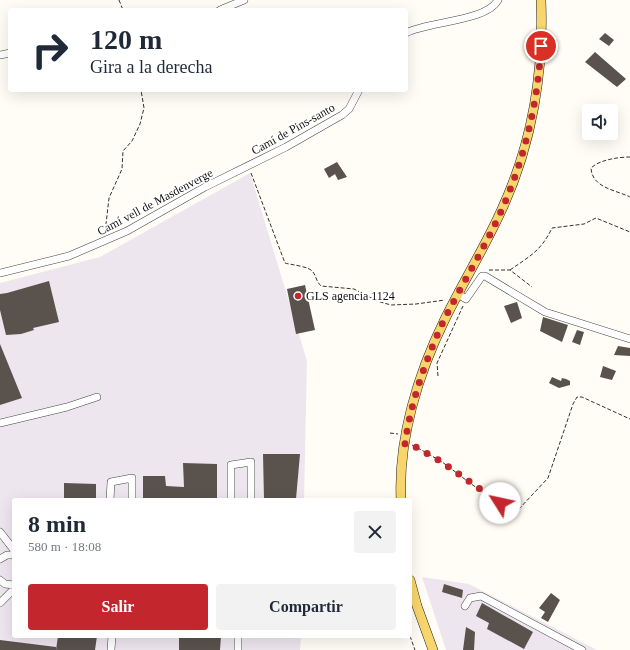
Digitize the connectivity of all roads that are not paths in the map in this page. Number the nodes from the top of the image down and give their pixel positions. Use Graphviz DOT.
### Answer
graph roads {
  1 [pos="244,0"];
  2 [pos="498,0"];
  3 [pos="541,0"];
  4 [pos="225,8"];
  5 [pos="408,32"];
  6 [pos="358,92"];
  7 [pos="249,166"];
  8 [pos="0,273"];
  9 [pos="462,296"];
  10 [pos="630,338"];
  11 [pos="97,397"];
  12 [pos="0,423"];
  13 [pos="110,498"];
  14 [pos="132,498"];
  15 [pos="231,498"];
  16 [pos="251,498"];
  17 [pos="401,498"];
  18 [pos="0,532"];
  19 [pos="12,547"];
  20 [pos="12,555"];
  21 [pos="0,559"];
  22 [pos="0,580"];
  23 [pos="12,585"];
  24 [pos="412,587"];
  25 [pos="12,591"];
  26 [pos="0,603"];
  27 [pos="465,606"];
  28 [pos="112,638"];
  29 [pos="238,638"];
  30 [pos="111,650"];
  31 [pos="238,650"];
  32 [pos="433,650"];
  33 [pos="582,650"];
  1 -- 4 [label="street"];
  2 -- 5 [label="street"];
  3 -- 9 [label="main road"];
  6 -- 7 [label="street, Camí de Pins-santo"];
  7 -- 8 [label="street, Camí vell de Masdenverge"];
  9 -- 10 [label="street"];
  9 -- 17 [label="main road"];
  11 -- 12 [label="street"];
  13 -- 14 [label="street"];
  15 -- 16 [label="street"];
  18 -- 19 [label="street"];
  20 -- 21 [label="street"];
  22 -- 23 [label="street"];
  24 -- 32 [label="main road"];
  25 -- 26 [label="street"];
  27 -- 33 [label="street"];
  28 -- 30 [label="street"];
  29 -- 31 [label="street"];
}
